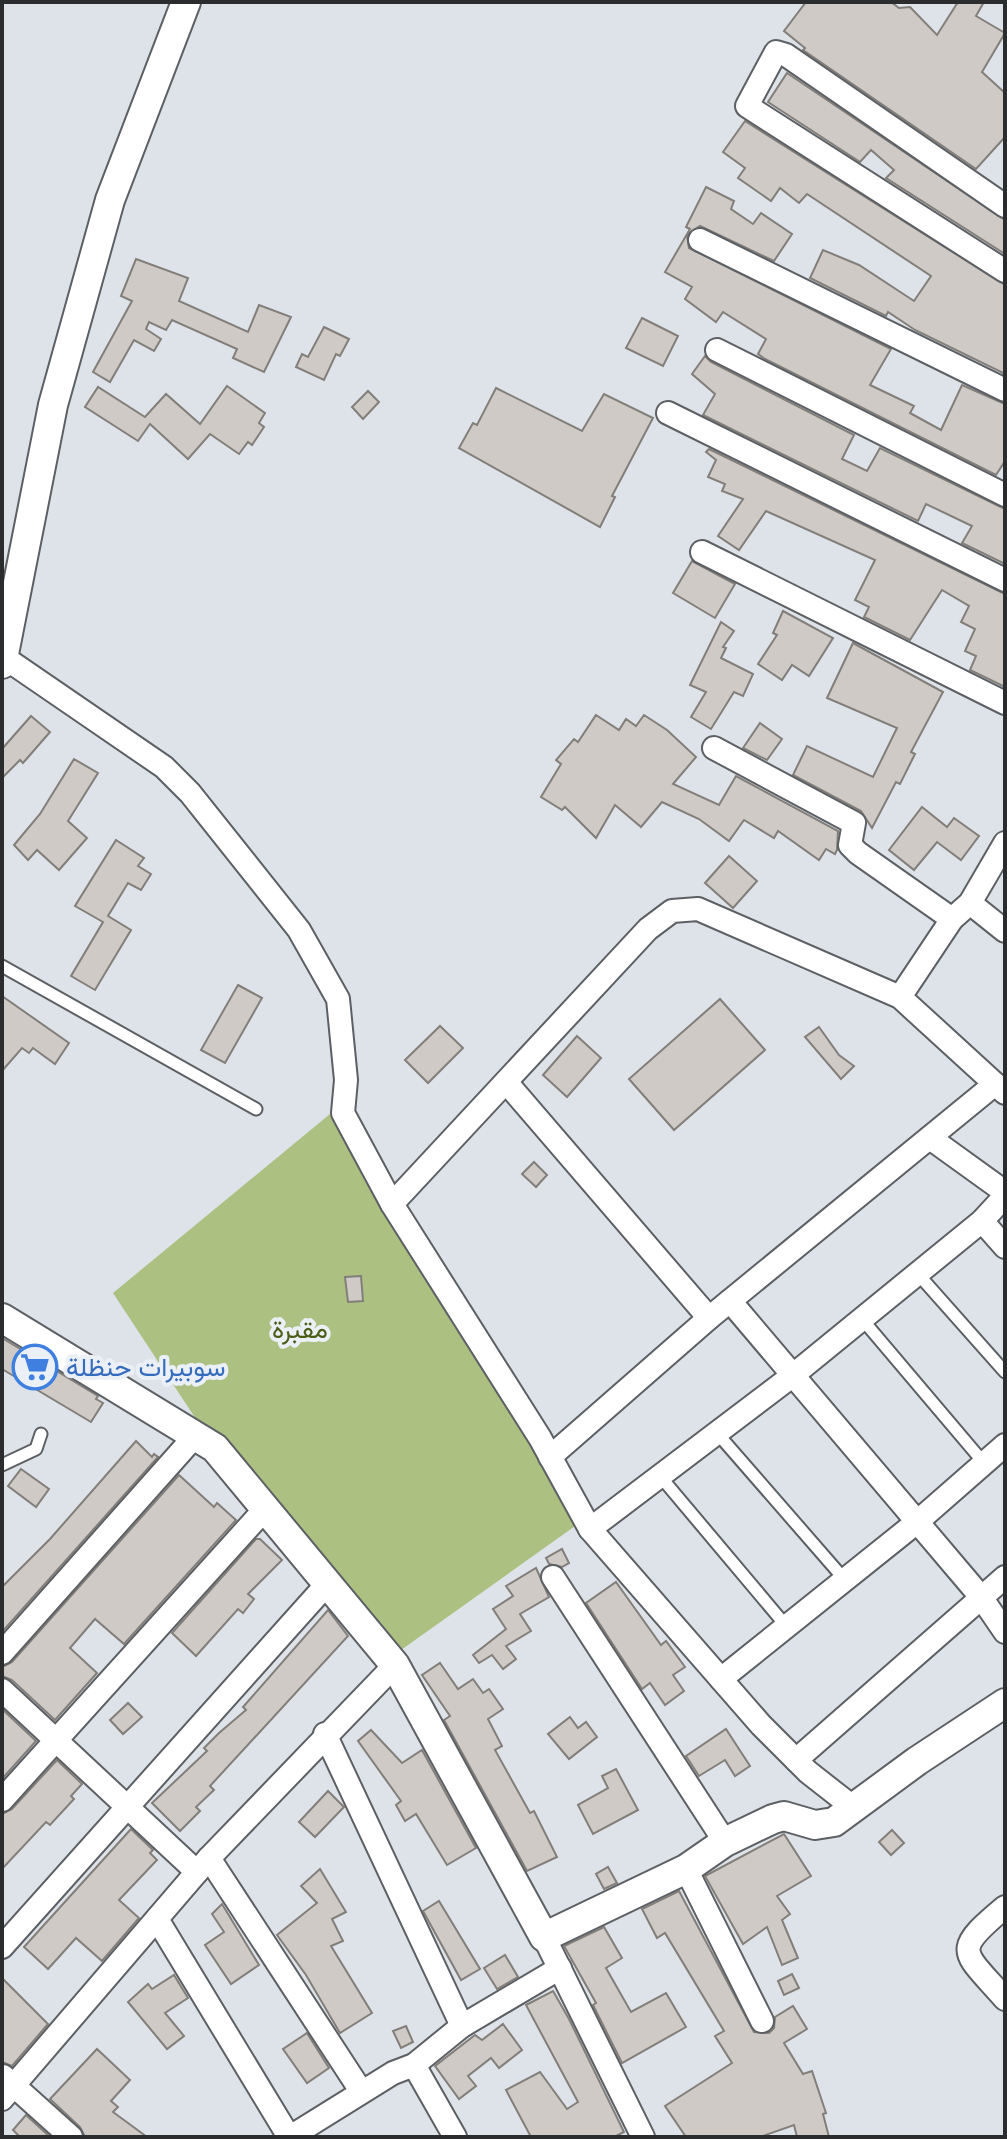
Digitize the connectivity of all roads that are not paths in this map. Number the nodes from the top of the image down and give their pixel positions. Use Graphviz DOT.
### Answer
graph roads {
  1 [pos="186,2"];
  2 [pos="1005,206"];
  3 [pos="700,240"];
  4 [pos="1005,271"];
  5 [pos="717,350"];
  6 [pos="1005,390"];
  7 [pos="668,413"];
  8 [pos="1005,495"];
  9 [pos="702,552"];
  10 [pos="1005,580"];
  11 [pos="4,661"];
  12 [pos="1005,703"];
  13 [pos="714,748"];
  14 [pos="1005,843"];
  15 [pos="970,903"];
  16 [pos="952,919"];
  17 [pos="1005,931"];
  18 [pos="2,966"];
  19 [pos="900,997"];
  20 [pos="506,1082"];
  21 [pos="1000,1088"];
  22 [pos="256,1109"];
  23 [pos="930,1138"];
  24 [pos="1005,1194"];
  25 [pos="392,1204"];
  26 [pos="982,1221"];
  27 [pos="1005,1247"];
  28 [pos="918,1274"];
  29 [pos="730,1301"];
  30 [pos="2,1318"];
  31 [pos="709,1318"];
  32 [pos="862,1319"];
  33 [pos="1005,1372"];
  34 [pos="792,1376"];
  35 [pos="717,1433"];
  36 [pos="41,1434"];
  37 [pos="195,1436"];
  38 [pos="1005,1445"];
  39 [pos="550,1457"];
  40 [pos="984,1463"];
  41 [pos="2,1465"];
  42 [pos="660,1476"];
  43 [pos="265,1509"];
  44 [pos="917,1522"];
  45 [pos="590,1529"];
  46 [pos="553,1577"];
  47 [pos="1005,1577"];
  48 [pos="845,1580"];
  49 [pos="327,1584"];
  50 [pos="981,1597"];
  51 [pos="787,1627"];
  52 [pos="1005,1632"];
  53 [pos="2,1653"];
  54 [pos="395,1665"];
  55 [pos="721,1679"];
  56 [pos="2,1690"];
  57 [pos="1005,1703"];
  58 [pos="325,1734"];
  59 [pos="55,1741"];
  60 [pos="796,1760"];
  61 [pos="2,1800"];
  62 [pos="127,1808"];
  63 [pos="854,1808"];
  64 [pos="725,1842"];
  65 [pos="203,1865"];
  66 [pos="686,1869"];
  67 [pos="1005,1907"];
  68 [pos="157,1919"];
  69 [pos="544,1937"];
  70 [pos="2,1947"];
  71 [pos="560,1968"];
  72 [pos="1005,1999"];
  73 [pos="762,2021"];
  74 [pos="462,2026"];
  75 [pos="414,2065"];
  76 [pos="6,2087"];
  77 [pos="361,2091"];
  78 [pos="71,2137"];
  79 [pos="290,2137"];
  80 [pos="455,2137"];
  81 [pos="643,2137"];
  1 -- 11 [label="street"];
  2 -- 4 [label="street"];
  3 -- 6 [label="street"];
  5 -- 8 [label="street"];
  7 -- 10 [label="street"];
  9 -- 12 [label="street"];
  11 -- 25 [label="street"];
  13 -- 16 [label="street"];
  14 -- 15 [label="street"];
  15 -- 16 [label="street"];
  15 -- 17 [label="street"];
  16 -- 19 [label="street"];
  18 -- 22 [label="lane"];
  19 -- 20 [label="street"];
  19 -- 21 [label="street"];
  20 -- 25 [label="street"];
  20 -- 31 [label="street"];
  21 -- 23 [label="street"];
  23 -- 24 [label="street"];
  23 -- 29 [label="street"];
  24 -- 26 [label="street"];
  25 -- 39 [label="street"];
  26 -- 27 [label="street"];
  26 -- 28 [label="street"];
  28 -- 32 [label="street"];
  28 -- 33 [label="lane"];
  29 -- 31 [label="street"];
  29 -- 34 [label="street"];
  30 -- 37 [label="street"];
  31 -- 39 [label="street"];
  32 -- 34 [label="street"];
  32 -- 40 [label="lane"];
  34 -- 35 [label="street"];
  34 -- 44 [label="street"];
  35 -- 42 [label="street"];
  35 -- 48 [label="lane"];
  36 -- 41 [label="lane"];
  37 -- 43 [label="street"];
  37 -- 53 [label="street"];
  38 -- 40 [label="street"];
  39 -- 45 [label="street"];
  40 -- 44 [label="street"];
  42 -- 45 [label="street"];
  42 -- 51 [label="lane"];
  43 -- 49 [label="street"];
  43 -- 59 [label="street"];
  44 -- 48 [label="street"];
  44 -- 50 [label="street"];
  45 -- 55 [label="street"];
  46 -- 64 [label="street"];
  47 -- 50 [label="street"];
  48 -- 51 [label="street"];
  49 -- 54 [label="street"];
  49 -- 62 [label="street"];
  50 -- 52 [label="street"];
  50 -- 60 [label="street"];
  51 -- 55 [label="street"];
  54 -- 58 [label="street"];
  54 -- 69 [label="street"];
  55 -- 60 [label="street"];
  56 -- 59 [label="street"];
  57 -- 63 [label="street"];
  58 -- 65 [label="street"];
  58 -- 74 [label="street"];
  59 -- 61 [label="street"];
  59 -- 62 [label="street"];
  60 -- 63 [label="street"];
  62 -- 65 [label="street"];
  62 -- 70 [label="street"];
  63 -- 64 [label="street"];
  64 -- 66 [label="street"];
  65 -- 68 [label="street"];
  65 -- 77 [label="street"];
  66 -- 69 [label="street"];
  66 -- 73 [label="street"];
  67 -- 72 [label="street"];
  68 -- 76 [label="street"];
  68 -- 79 [label="street"];
  69 -- 71 [label="street"];
  71 -- 74 [label="street"];
  71 -- 81 [label="street"];
  74 -- 75 [label="street"];
  75 -- 77 [label="street"];
  75 -- 80 [label="street"];
  76 -- 78 [label="street"];
  77 -- 79 [label="street"];
}
